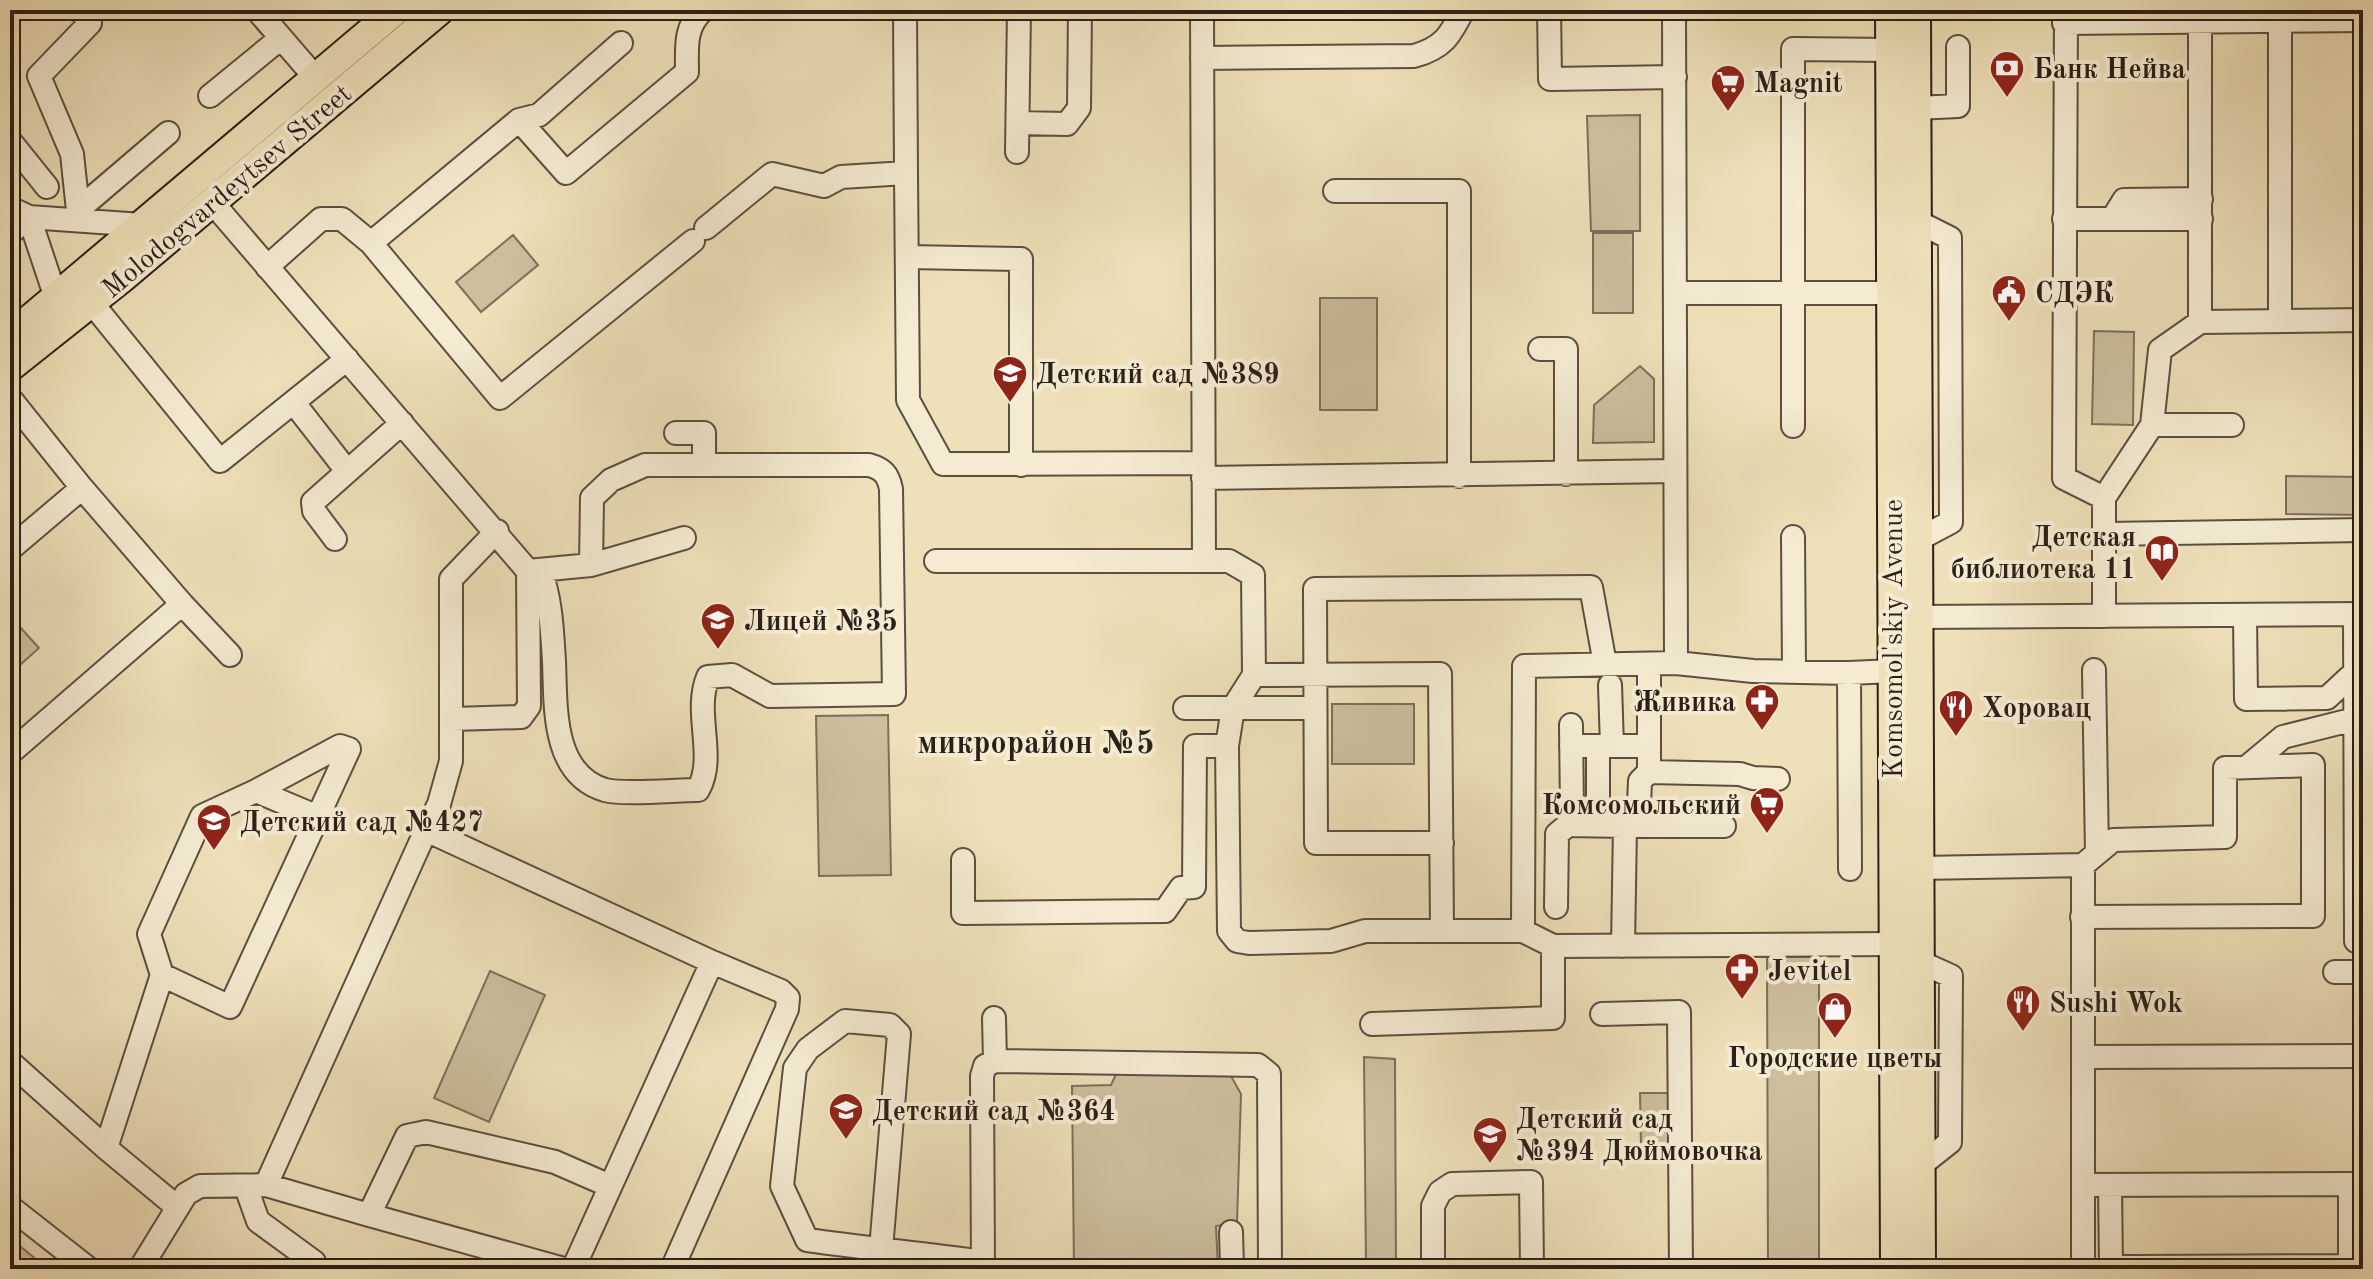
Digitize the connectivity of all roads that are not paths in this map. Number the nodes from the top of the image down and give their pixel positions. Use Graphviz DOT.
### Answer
graph roads {
  1 [pos="80,10"];
  2 [pos="257,10"];
  3 [pos="396,10"];
  4 [pos="440,10"];
  5 [pos="703,10"];
  6 [pos="905,10"];
  7 [pos="1019,10"];
  8 [pos="1080,10"];
  9 [pos="1202,10"];
  10 [pos="1463,10"];
  11 [pos="1549,10"];
  12 [pos="1674,10"];
  13 [pos="1890,10"];
  14 [pos="1916,10"];
  15 [pos="2065,16"];
  16 [pos="2363,20"];
  17 [pos="2280,21"];
  18 [pos="2200,22"];
  19 [pos="281,38"];
  20 [pos="621,43"];
  21 [pos="1958,47"];
  22 [pos="1890,50"];
  23 [pos="1202,58"];
  24 [pos="314,76"];
  25 [pos="1675,77"];
  26 [pos="210,96"];
  27 [pos="1916,108"];
  28 [pos="519,120"];
  29 [pos="1018,123"];
  30 [pos="168,133"];
  31 [pos="10,141"];
  32 [pos="1017,152"];
  33 [pos="906,173"];
  34 [pos="47,187"];
  35 [pos="1335,191"];
  36 [pos="212,202"];
  37 [pos="2201,209"];
  38 [pos="15,211"];
  39 [pos="79,215"];
  40 [pos="2064,219"];
  41 [pos="142,225"];
  42 [pos="10,233"];
  43 [pos="371,243"];
  44 [pos="908,257"];
  45 [pos="267,267"];
  46 [pos="1675,293"];
  47 [pos="1792,293"];
  48 [pos="1890,293"];
  49 [pos="73,294"];
  50 [pos="2363,320"];
  51 [pos="2280,321"];
  52 [pos="2200,322"];
  53 [pos="10,336"];
  54 [pos="1540,349"];
  55 [pos="347,359"];
  56 [pos="10,367"];
  57 [pos="10,398"];
  58 [pos="294,403"];
  59 [pos="402,423"];
  60 [pos="2152,425"];
  61 [pos="2232,425"];
  62 [pos="1793,426"];
  63 [pos="676,433"];
  64 [pos="340,462"];
  65 [pos="704,465"];
  66 [pos="1021,465"];
  67 [pos="1203,471"];
  68 [pos="1675,471"];
  69 [pos="1566,474"];
  70 [pos="1459,476"];
  71 [pos="82,488"];
  72 [pos="2104,498"];
  73 [pos="2363,530"];
  74 [pos="497,531"];
  75 [pos="2104,534"];
  76 [pos="1793,537"];
  77 [pos="684,538"];
  78 [pos="335,539"];
  79 [pos="10,549"];
  80 [pos="936,561"];
  81 [pos="1204,561"];
  82 [pos="591,565"];
  83 [pos="534,570"];
  84 [pos="182,604"];
  85 [pos="2359,614"];
  86 [pos="2104,616"];
  87 [pos="2245,616"];
  88 [pos="1917,617"];
  89 [pos="230,655"];
  90 [pos="1676,663"];
  91 [pos="1649,664"];
  92 [pos="2094,670"];
  93 [pos="1794,671"];
  94 [pos="1905,671"];
  95 [pos="2355,672"];
  96 [pos="1849,673"];
  97 [pos="1607,674"];
  98 [pos="1254,675"];
  99 [pos="1314,675"];
  100 [pos="1185,708"];
  101 [pos="1233,708"];
  102 [pos="1315,708"];
  103 [pos="452,719"];
  104 [pos="2355,719"];
  105 [pos="1227,746"];
  106 [pos="1605,746"];
  107 [pos="1649,746"];
  108 [pos="10,753"];
  109 [pos="2247,767"];
  110 [pos="1649,772"];
  111 [pos="1778,779"];
  112 [pos="1893,780"];
  113 [pos="1195,789"];
  114 [pos="1227,789"];
  115 [pos="256,791"];
  116 [pos="1639,804"];
  117 [pos="1572,811"];
  118 [pos="1598,813"];
  119 [pos="318,817"];
  120 [pos="1625,826"];
  121 [pos="1724,826"];
  122 [pos="426,830"];
  123 [pos="1442,843"];
  124 [pos="2090,859"];
  125 [pos="963,860"];
  126 [pos="1919,868"];
  127 [pos="1850,869"];
  128 [pos="1194,887"];
  129 [pos="1227,887"];
  130 [pos="1556,907"];
  131 [pos="2082,917"];
  132 [pos="1442,931"];
  133 [pos="1523,931"];
  134 [pos="2356,941"];
  135 [pos="1893,944"];
  136 [pos="1553,946"];
  137 [pos="1623,946"];
  138 [pos="712,962"];
  139 [pos="1920,962"];
  140 [pos="2335,972"];
  141 [pos="2363,972"];
  142 [pos="162,975"];
  143 [pos="1602,1014"];
  144 [pos="994,1018"];
  145 [pos="1372,1024"];
  146 [pos="1920,1025"];
  147 [pos="2363,1056"];
  148 [pos="2084,1057"];
  149 [pos="995,1061"];
  150 [pos="10,1062"];
  151 [pos="106,1148"];
  152 [pos="1921,1165"];
  153 [pos="2083,1185"];
  154 [pos="2110,1185"];
  155 [pos="256,1186"];
  156 [pos="610,1186"];
  157 [pos="10,1207"];
  158 [pos="177,1207"];
  159 [pos="369,1215"];
  160 [pos="1231,1232"];
  161 [pos="881,1249"];
  162 [pos="983,1266"];
  163 [pos="2137,1268"];
  164 [pos="89,1269"];
  165 [pos="140,1269"];
  166 [pos="310,1269"];
  167 [pos="564,1269"];
  168 [pos="573,1269"];
  169 [pos="672,1269"];
  170 [pos="1232,1269"];
  171 [pos="1270,1269"];
  172 [pos="1433,1269"];
  173 [pos="1532,1269"];
  174 [pos="1681,1269"];
  175 [pos="1895,1269"];
  176 [pos="1921,1269"];
  177 [pos="2083,1269"];
  1 -- 39 [label="lane"];
  2 -- 19 [label="lane"];
  3 -- 24 [label="main road, Molodogvardeytsev Street"];
  4 -- 36 [label="main road, Molodogvardeytsev Street"];
  5 -- 28 [label="lane"];
  6 -- 33 [label="lane"];
  7 -- 29 [label="lane"];
  8 -- 29 [label="lane"];
  9 -- 23 [label="lane"];
  10 -- 23 [label="lane"];
  11 -- 25 [label="lane"];
  12 -- 25 [label="lane"];
  13 -- 22 [label="main road, Komsomol'skiy Avenue"];
  14 -- 27 [label="main road, Komsomol'skiy Avenue"];
  15 -- 18 [label="lane"];
  15 -- 40 [label="lane"];
  16 -- 17 [label="lane"];
  17 -- 18 [label="lane"];
  17 -- 51 [label="lane"];
  18 -- 37 [label="lane"];
  19 -- 24 [label="lane"];
  19 -- 26 [label="lane"];
  20 -- 28 [label="lane"];
  21 -- 27 [label="lane"];
  22 -- 47 [label="lane"];
  22 -- 48 [label="main road, Komsomol'skiy Avenue"];
  23 -- 67 [label="lane"];
  24 -- 41 [label="main road, Molodogvardeytsev Street"];
  25 -- 46 [label="lane"];
  27 -- 88 [label="main road, Komsomol'skiy Avenue"];
  28 -- 43 [label="lane"];
  29 -- 32 [label="lane"];
  30 -- 39 [label="lane"];
  31 -- 34 [label="lane"];
  33 -- 43 [label="lane"];
  33 -- 44 [label="lane"];
  35 -- 70 [label="lane"];
  36 -- 45 [label="lane"];
  36 -- 49 [label="main road, Molodogvardeytsev Street"];
  37 -- 40 [label="lane"];
  37 -- 52 [label="lane"];
  38 -- 39 [label="lane"];
  38 -- 42 [label="lane"];
  38 -- 49 [label="lane"];
  39 -- 41 [label="lane"];
  40 -- 72 [label="lane"];
  41 -- 49 [label="main road, Molodogvardeytsev Street"];
  43 -- 45 [label="lane"];
  44 -- 66 [label="lane"];
  44 -- 66 [label="lane"];
  45 -- 55 [label="lane"];
  46 -- 47 [label="lane"];
  46 -- 68 [label="lane"];
  47 -- 48 [label="lane"];
  47 -- 62 [label="lane"];
  48 -- 94 [label="main road, Komsomol'skiy Avenue"];
  49 -- 53 [label="main road, Molodogvardeytsev Street"];
  49 -- 56 [label="main road, Molodogvardeytsev Street"];
  49 -- 58 [label="lane"];
  50 -- 51 [label="lane"];
  51 -- 52 [label="lane"];
  52 -- 60 [label="lane"];
  54 -- 69 [label="lane"];
  55 -- 58 [label="lane"];
  55 -- 59 [label="lane"];
  57 -- 71 [label="lane"];
  58 -- 64 [label="lane"];
  59 -- 74 [label="lane"];
  59 -- 78 [label="lane"];
  60 -- 61 [label="lane"];
  60 -- 72 [label="lane"];
  63 -- 65 [label="lane"];
  65 -- 82 [label="lane"];
  65 -- 83 [label="lane"];
  66 -- 67 [label="lane"];
  67 -- 70 [label="lane"];
  67 -- 81 [label="lane"];
  68 -- 69 [label="lane"];
  68 -- 90 [label="lane"];
  69 -- 70 [label="lane"];
  71 -- 79 [label="lane"];
  71 -- 84 [label="lane"];
  72 -- 75 [label="lane"];
  73 -- 75 [label="lane"];
  74 -- 83 [label="lane"];
  74 -- 103 [label="lane"];
  75 -- 86 [label="lane"];
  76 -- 93 [label="lane"];
  77 -- 82 [label="lane"];
  80 -- 81 [label="lane"];
  81 -- 98 [label="lane"];
  82 -- 83 [label="lane"];
  83 -- 103 [label="lane"];
  84 -- 89 [label="lane"];
  84 -- 108 [label="lane"];
  85 -- 87 [label="lane"];
  85 -- 95 [label="lane"];
  86 -- 87 [label="lane"];
  86 -- 88 [label="lane"];
  87 -- 95 [label="lane"];
  88 -- 94 [label="main road, Komsomol'skiy Avenue"];
  90 -- 91 [label="lane"];
  90 -- 93 [label="lane"];
  91 -- 97 [label="lane"];
  91 -- 107 [label="lane"];
  92 -- 124 [label="lane"];
  93 -- 96 [label="lane"];
  94 -- 96 [label="lane"];
  94 -- 112 [label="main road, Komsomol'skiy Avenue"];
  94 -- 126 [label="main road, Komsomol'skiy Avenue"];
  95 -- 104 [label="lane"];
  96 -- 127 [label="lane"];
  97 -- 99 [label="lane"];
  97 -- 106 [label="lane"];
  97 -- 133 [label="lane"];
  98 -- 99 [label="lane"];
  98 -- 101 [label="lane"];
  99 -- 102 [label="lane"];
  99 -- 123 [label="lane"];
  100 -- 101 [label="lane"];
  101 -- 102 [label="lane"];
  101 -- 105 [label="lane"];
  102 -- 123 [label="lane"];
  103 -- 122 [label="lane"];
  104 -- 109 [label="lane"];
  104 -- 134 [label="lane"];
  105 -- 113 [label="lane"];
  105 -- 114 [label="lane"];
  106 -- 107 [label="lane"];
  106 -- 117 [label="lane"];
  106 -- 118 [label="lane"];
  107 -- 110 [label="lane"];
  109 -- 124 [label="lane"];
  109 -- 131 [label="lane"];
  110 -- 111 [label="lane"];
  110 -- 116 [label="lane"];
  112 -- 126 [label="main road"];
  112 -- 135 [label="main road, Komsomol'skiy Avenue"];
  113 -- 114 [label="lane"];
  113 -- 128 [label="lane"];
  114 -- 129 [label="lane"];
  115 -- 119 [label="lane"];
  115 -- 119 [label="lane"];
  115 -- 142 [label="lane"];
  119 -- 142 [label="lane"];
  120 -- 121 [label="lane"];
  120 -- 130 [label="lane"];
  120 -- 137 [label="lane"];
  122 -- 138 [label="lane"];
  122 -- 155 [label="lane"];
  123 -- 132 [label="lane"];
  124 -- 126 [label="lane"];
  124 -- 131 [label="lane"];
  125 -- 128 [label="lane"];
  126 -- 139 [label="main road, Komsomol'skiy Avenue"];
  128 -- 129 [label="lane"];
  129 -- 132 [label="lane"];
  131 -- 148 [label="lane"];
  132 -- 133 [label="lane"];
  133 -- 136 [label="lane"];
  135 -- 137 [label="lane"];
  135 -- 146 [label="main road"];
  135 -- 175 [label="main road, Komsomol'skiy Avenue"];
  136 -- 137 [label="lane"];
  136 -- 145 [label="lane"];
  138 -- 156 [label="lane"];
  138 -- 169 [label="lane"];
  139 -- 146 [label="main road, Komsomol'skiy Avenue"];
  139 -- 152 [label="lane"];
  140 -- 141 [label="lane"];
  142 -- 151 [label="lane"];
  143 -- 174 [label="lane"];
  144 -- 149 [label="lane"];
  146 -- 152 [label="main road, Komsomol'skiy Avenue"];
  147 -- 148 [label="lane"];
  148 -- 153 [label="lane"];
  149 -- 162 [label="lane"];
  149 -- 171 [label="lane"];
  150 -- 151 [label="lane"];
  151 -- 158 [label="lane"];
  152 -- 176 [label="main road, Komsomol'skiy Avenue"];
  153 -- 154 [label="lane"];
  153 -- 177 [label="lane"];
  154 -- 163 [label="lane"];
  154 -- 163 [label="lane"];
  155 -- 158 [label="lane"];
  155 -- 159 [label="lane"];
  155 -- 166 [label="lane"];
  156 -- 159 [label="lane"];
  156 -- 168 [label="lane"];
  157 -- 164 [label="lane"];
  158 -- 165 [label="lane"];
  159 -- 167 [label="lane"];
  160 -- 170 [label="lane"];
  161 -- 161 [label="lane"];
  161 -- 162 [label="lane"];
  172 -- 173 [label="lane"];
}
